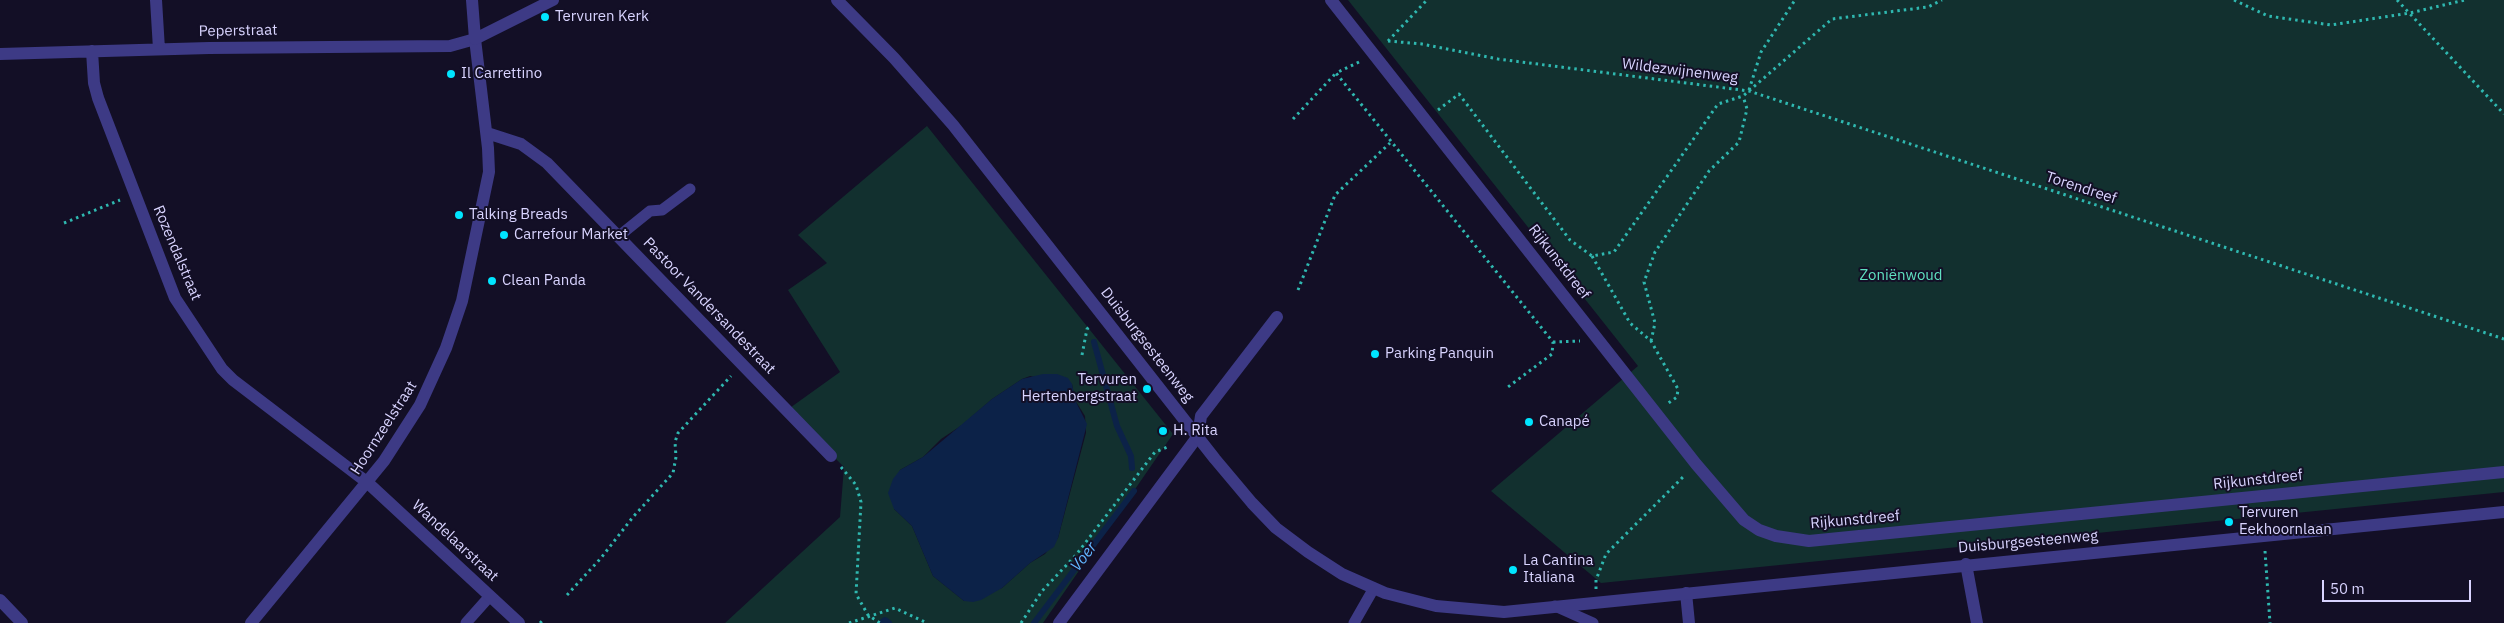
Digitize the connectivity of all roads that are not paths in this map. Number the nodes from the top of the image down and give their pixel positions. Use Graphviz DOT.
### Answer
graph roads {
  1 [pos="156,0"];
  2 [pos="472,0"];
  3 [pos="553,0"];
  4 [pos="837,0"];
  5 [pos="1331,0"];
  6 [pos="475,39"];
  7 [pos="159,49"];
  8 [pos="92,51"];
  9 [pos="0,54"];
  10 [pos="487,134"];
  11 [pos="690,189"];
  12 [pos="619,236"];
  13 [pos="1277,317"];
  14 [pos="1198,436"];
  15 [pos="831,456"];
  16 [pos="2504,472"];
  17 [pos="368,483"];
  18 [pos="2504,512"];
  19 [pos="1966,564"];
  20 [pos="1374,588"];
  21 [pos="1686,593"];
  22 [pos="490,596"];
  23 [pos="0,600"];
  24 [pos="1074,604"];
  25 [pos="1555,606"];
  26 [pos="22,623"];
  27 [pos="251,623"];
  28 [pos="466,623"];
  29 [pos="519,623"];
  30 [pos="1059,623"];
  31 [pos="1073,623"];
  32 [pos="1354,623"];
  33 [pos="1593,623"];
  34 [pos="1689,623"];
  35 [pos="1977,623"];
  1 -- 7 [label="street"];
  2 -- 6 [label="street, Hoornzeelstraat"];
  3 -- 6 [label="street, Peperstraat"];
  4 -- 14 [label="street, Duisburgsesteenweg"];
  5 -- 16 [label="street, Rijkunstdreef"];
  6 -- 7 [label="street, Peperstraat"];
  6 -- 10 [label="street, Hoornzeelstraat"];
  7 -- 8 [label="street, Peperstraat"];
  8 -- 9 [label="street, Peperstraat"];
  8 -- 17 [label="street, Rozendalstraat"];
  10 -- 12 [label="street, Pastoor Vandersandestraat"];
  10 -- 17 [label="street, Hoornzeelstraat"];
  11 -- 12 [label="lane"];
  12 -- 15 [label="street, Pastoor Vandersandestraat"];
  13 -- 14 [label="street"];
  14 -- 20 [label="street, Duisburgsesteenweg"];
  14 -- 24 [label="street"];
  17 -- 22 [label="street, Wandelaarstraat"];
  17 -- 27 [label="street, Hoornzeelstraat"];
  18 -- 19 [label="street, Duisburgsesteenweg"];
  19 -- 21 [label="street, Duisburgsesteenweg"];
  19 -- 35 [label="street"];
  20 -- 25 [label="street, Duisburgsesteenweg"];
  20 -- 32 [label="lane"];
  21 -- 25 [label="street, Duisburgsesteenweg"];
  21 -- 34 [label="street"];
  22 -- 28 [label="lane"];
  22 -- 29 [label="street, Wandelaarstraat"];
  23 -- 26 [label="street"];
  24 -- 30 [label="street"];
  24 -- 31 [label="street"];
  25 -- 33 [label="lane"];
}
